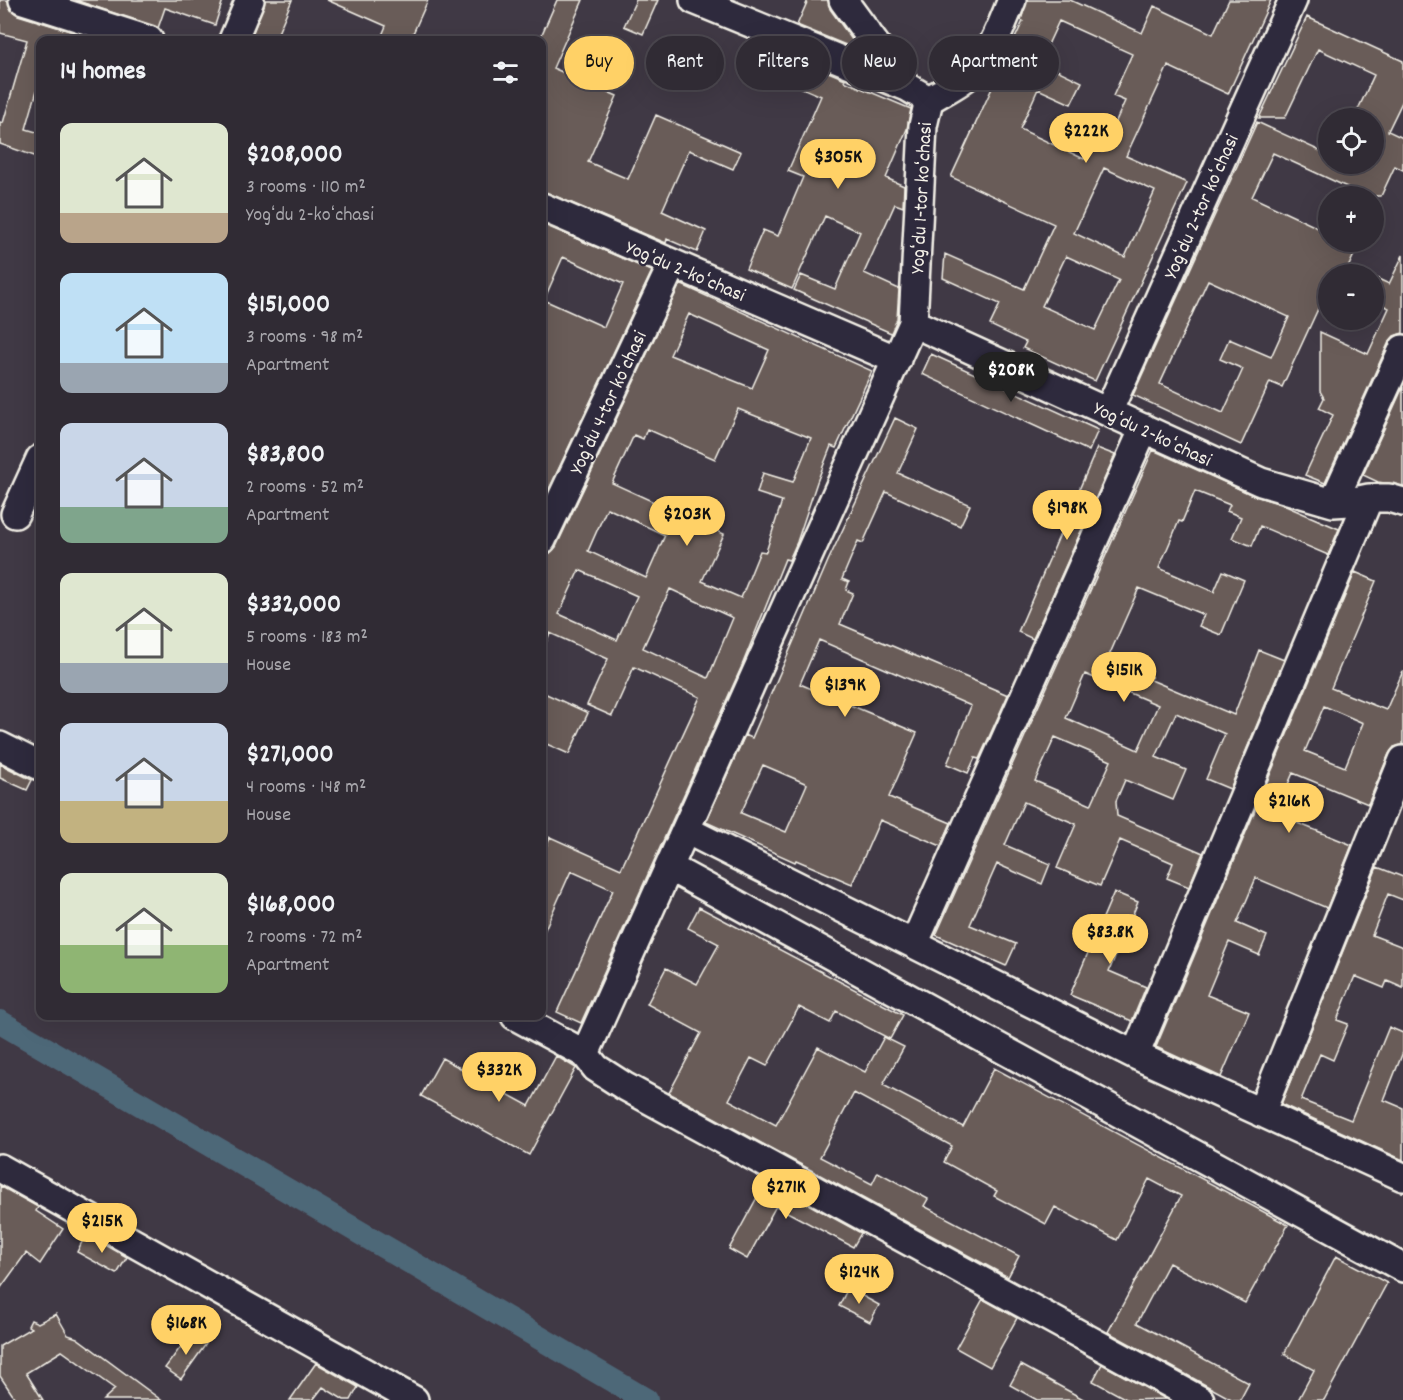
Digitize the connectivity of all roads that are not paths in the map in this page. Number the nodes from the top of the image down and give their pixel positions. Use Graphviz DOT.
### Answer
graph roads {
  1 [pos="23,0"];
  2 [pos="250,0"];
  3 [pos="694,0"];
  4 [pos="843,0"];
  5 [pos="1012,0"];
  6 [pos="1293,0"];
  7 [pos="136,36"];
  8 [pos="235,36"];
  9 [pos="918,94"];
  10 [pos="546,209"];
  11 [pos="672,265"];
  12 [pos="913,323"];
  13 [pos="1403,349"];
  14 [pos="897,360"];
  15 [pos="1108,412"];
  16 [pos="1144,428"];
  17 [pos="36,468"];
  18 [pos="1369,498"];
  19 [pos="1333,502"];
  20 [pos="1403,502"];
  21 [pos="15,514"];
  22 [pos="546,532"];
  23 [pos="0,746"];
  24 [pos="1403,760"];
  25 [pos="36,764"];
  26 [pos="686,830"];
  27 [pos="669,867"];
  28 [pos="914,944"];
  29 [pos="523,1020"];
  30 [pos="585,1053"];
  31 [pos="1135,1055"];
  32 [pos="1261,1113"];
  33 [pos="0,1168"];
  34 [pos="1403,1177"];
  35 [pos="1403,1268"];
  36 [pos="414,1400"];
  37 [pos="1200,1400"];
  1 -- 7 [label="street"];
  2 -- 8 [label="street"];
  3 -- 9 [label="street"];
  4 -- 9 [label="street"];
  5 -- 9 [label="street, Yogʻdu 1-tor koʻchasi"];
  6 -- 15 [label="street, Yogʻdu 2-tor koʻchasi"];
  9 -- 12 [label="street, Yogʻdu 1-tor koʻchasi"];
  10 -- 11 [label="street, Yogʻdu 2-koʻchasi"];
  11 -- 14 [label="street, Yogʻdu 2-koʻchasi"];
  11 -- 22 [label="street, Yogʻdu 4-tor koʻchasi"];
  12 -- 14 [label="street"];
  12 -- 15 [label="street, Yogʻdu 2-koʻchasi"];
  13 -- 19 [label="street"];
  14 -- 26 [label="street"];
  15 -- 16 [label="street, Yogʻdu 2-koʻchasi"];
  16 -- 19 [label="street, Yogʻdu 2-koʻchasi"];
  16 -- 28 [label="street"];
  17 -- 21 [label="street"];
  18 -- 19 [label="street, Yogʻdu 2-koʻchasi"];
  18 -- 20 [label="street, Yogʻdu 2-koʻchasi"];
  18 -- 31 [label="street"];
  23 -- 25 [label="street"];
  24 -- 32 [label="street"];
  26 -- 27 [label="street"];
  26 -- 28 [label="street"];
  27 -- 30 [label="street"];
  27 -- 35 [label="street"];
  28 -- 31 [label="street"];
  29 -- 30 [label="street"];
  30 -- 37 [label="street"];
  31 -- 32 [label="street"];
  32 -- 34 [label="street"];
  33 -- 36 [label="street"];
}
